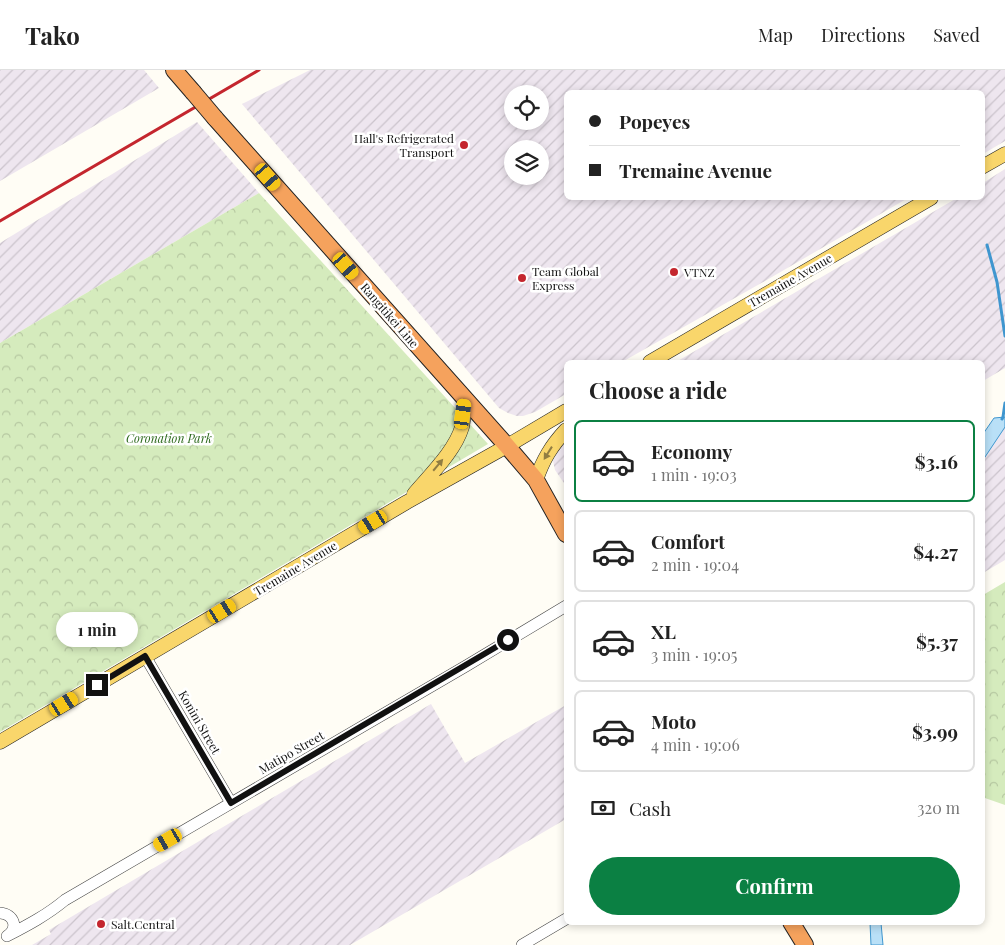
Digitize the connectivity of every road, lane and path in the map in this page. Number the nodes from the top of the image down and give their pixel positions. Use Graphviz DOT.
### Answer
graph roads {
  1 [pos="174,70"];
  2 [pos="1005,154"];
  3 [pos="985,165"];
  4 [pos="928,200"];
  5 [pos="653,360"];
  6 [pos="465,400"];
  7 [pos="564,412"];
  8 [pos="564,432"];
  9 [pos="507,446"];
  10 [pos="536,480"];
  11 [pos="407,502"];
  12 [pos="564,530"];
  13 [pos="564,607"];
  14 [pos="145,656"];
  15 [pos="0,742"];
  16 [pos="231,803"];
  17 [pos="0,913"];
  18 [pos="564,920"];
  19 [pos="13,922"];
  20 [pos="31,924"];
  21 [pos="793,925"];
  22 [pos="3,936"];
  23 [pos="522,945"];
  24 [pos="804,945"];
  1 -- 6 [label="highway, Rangitikei Line, bridge"];
  2 -- 3 [label="main road"];
  4 -- 5 [label="main road, Tremaine Avenue"];
  6 -- 9 [label="highway, Rangitikei Line"];
  11 -- 6 [label="main road, one-way"];
  7 -- 9 [label="main road, Tremaine Avenue"];
  8 -- 10 [label="main road, one-way"];
  9 -- 10 [label="highway, Rangitikei Line"];
  9 -- 11 [label="main road, Tremaine Avenue"];
  10 -- 12 [label="highway, Rangitikei Line"];
  11 -- 14 [label="main road, Tremaine Avenue"];
  13 -- 16 [label="street, Matipo Street"];
  14 -- 15 [label="main road, Tremaine Avenue"];
  14 -- 16 [label="street, Konini Street"];
  16 -- 20 [label="street, Matipo Street"];
  17 -- 19 [label="street"];
  18 -- 23 [label="street"];
  19 -- 20 [label="street"];
  19 -- 22 [label="street, Matipo Street"];
  20 -- 22 [label="street, Matipo Street"];
  21 -- 24 [label="highway"];
}
